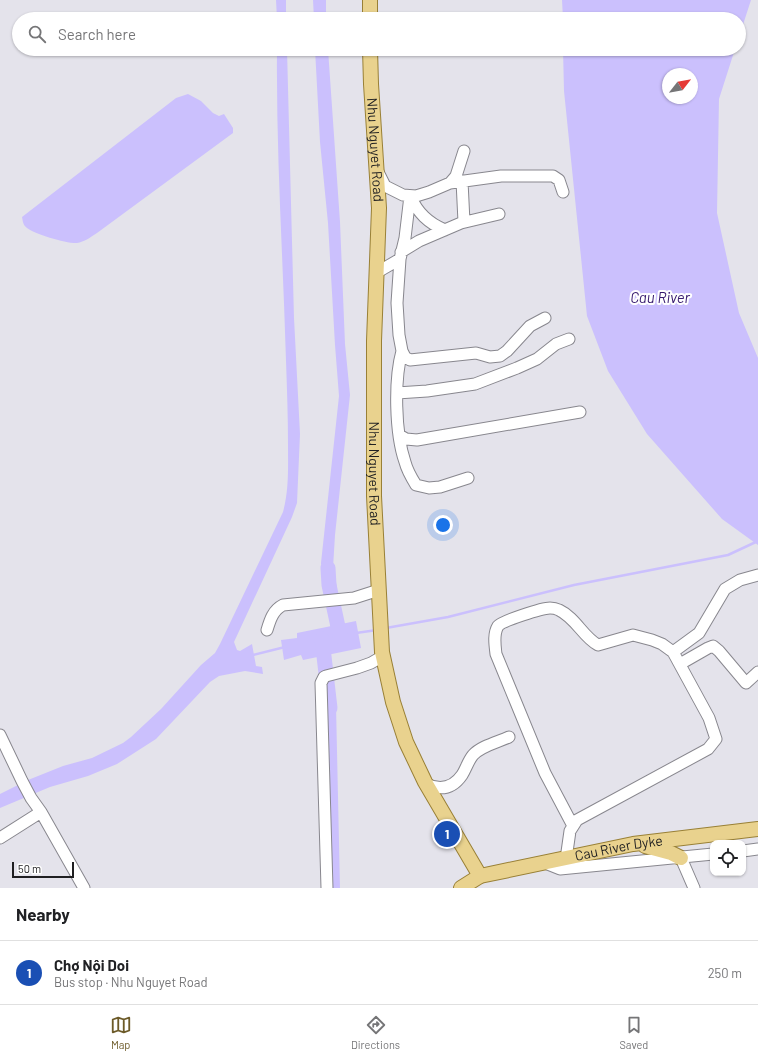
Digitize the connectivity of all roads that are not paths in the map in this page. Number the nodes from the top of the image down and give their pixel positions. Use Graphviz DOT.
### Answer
graph roads {
  1 [pos="370,0"];
  2 [pos="370,12"];
  3 [pos="370,56"];
  4 [pos="464,151"];
  5 [pos="377,170"];
  6 [pos="462,181"];
  7 [pos="450,183"];
  8 [pos="563,192"];
  9 [pos="410,196"];
  10 [pos="498,214"];
  11 [pos="464,222"];
  12 [pos="445,230"];
  13 [pos="401,256"];
  14 [pos="376,273"];
  15 [pos="545,318"];
  16 [pos="569,339"];
  17 [pos="402,351"];
  18 [pos="397,393"];
  19 [pos="580,412"];
  20 [pos="399,435"];
  21 [pos="468,478"];
  22 [pos="758,575"];
  23 [pos="379,590"];
  24 [pos="267,630"];
  25 [pos="673,652"];
  26 [pos="383,656"];
  27 [pos="680,664"];
  28 [pos="758,672"];
  29 [pos="0,734"];
  30 [pos="509,737"];
  31 [pos="4,755"];
  32 [pos="426,784"];
  33 [pos="41,812"];
  34 [pos="573,826"];
  35 [pos="758,829"];
  36 [pos="0,838"];
  37 [pos="633,844"];
  38 [pos="758,849"];
  39 [pos="746,851"];
  40 [pos="710,854"];
  41 [pos="681,858"];
  42 [pos="566,859"];
  43 [pos="545,863"];
  44 [pos="480,876"];
  45 [pos="84,888"];
  46 [pos="327,888"];
  47 [pos="461,888"];
  48 [pos="694,888"];
  1 -- 2 [label="main road"];
  3 -- 5 [label="main road, Nhu Nguyet Road"];
  4 -- 7 [label="street"];
  5 -- 9 [label="street"];
  5 -- 14 [label="main road, Nhu Nguyet Road"];
  6 -- 7 [label="street"];
  6 -- 8 [label="street"];
  6 -- 11 [label="street"];
  7 -- 9 [label="street"];
  9 -- 12 [label="street"];
  9 -- 13 [label="street"];
  10 -- 11 [label="street"];
  11 -- 12 [label="street"];
  12 -- 13 [label="street"];
  13 -- 14 [label="street"];
  13 -- 17 [label="street"];
  14 -- 23 [label="main road, Nhu Nguyet Road"];
  15 -- 17 [label="street"];
  16 -- 18 [label="street"];
  17 -- 18 [label="street"];
  18 -- 20 [label="street"];
  19 -- 20 [label="street"];
  20 -- 21 [label="street"];
  22 -- 25 [label="street"];
  23 -- 24 [label="street"];
  23 -- 26 [label="main road, Nhu Nguyet Road"];
  25 -- 27 [label="street"];
  25 -- 34 [label="street"];
  26 -- 32 [label="main road, Nhu Nguyet Road"];
  26 -- 46 [label="street"];
  27 -- 28 [label="street"];
  27 -- 34 [label="street"];
  29 -- 31 [label="street"];
  30 -- 32 [label="street"];
  31 -- 33 [label="street"];
  32 -- 44 [label="main road, Nhu Nguyet Road"];
  33 -- 36 [label="street"];
  33 -- 45 [label="street"];
  34 -- 42 [label="street"];
  35 -- 37 [label="main road, Cau River Dyke"];
  37 -- 41 [label="main road"];
  37 -- 42 [label="main road, Cau River Dyke"];
  38 -- 39 [label="street"];
  40 -- 41 [label="street"];
  41 -- 43 [label="street"];
  41 -- 48 [label="street"];
  42 -- 43 [label="main road, Cau River Dyke"];
  43 -- 44 [label="main road, Cau River Dyke"];
  44 -- 47 [label="main road"];
}
